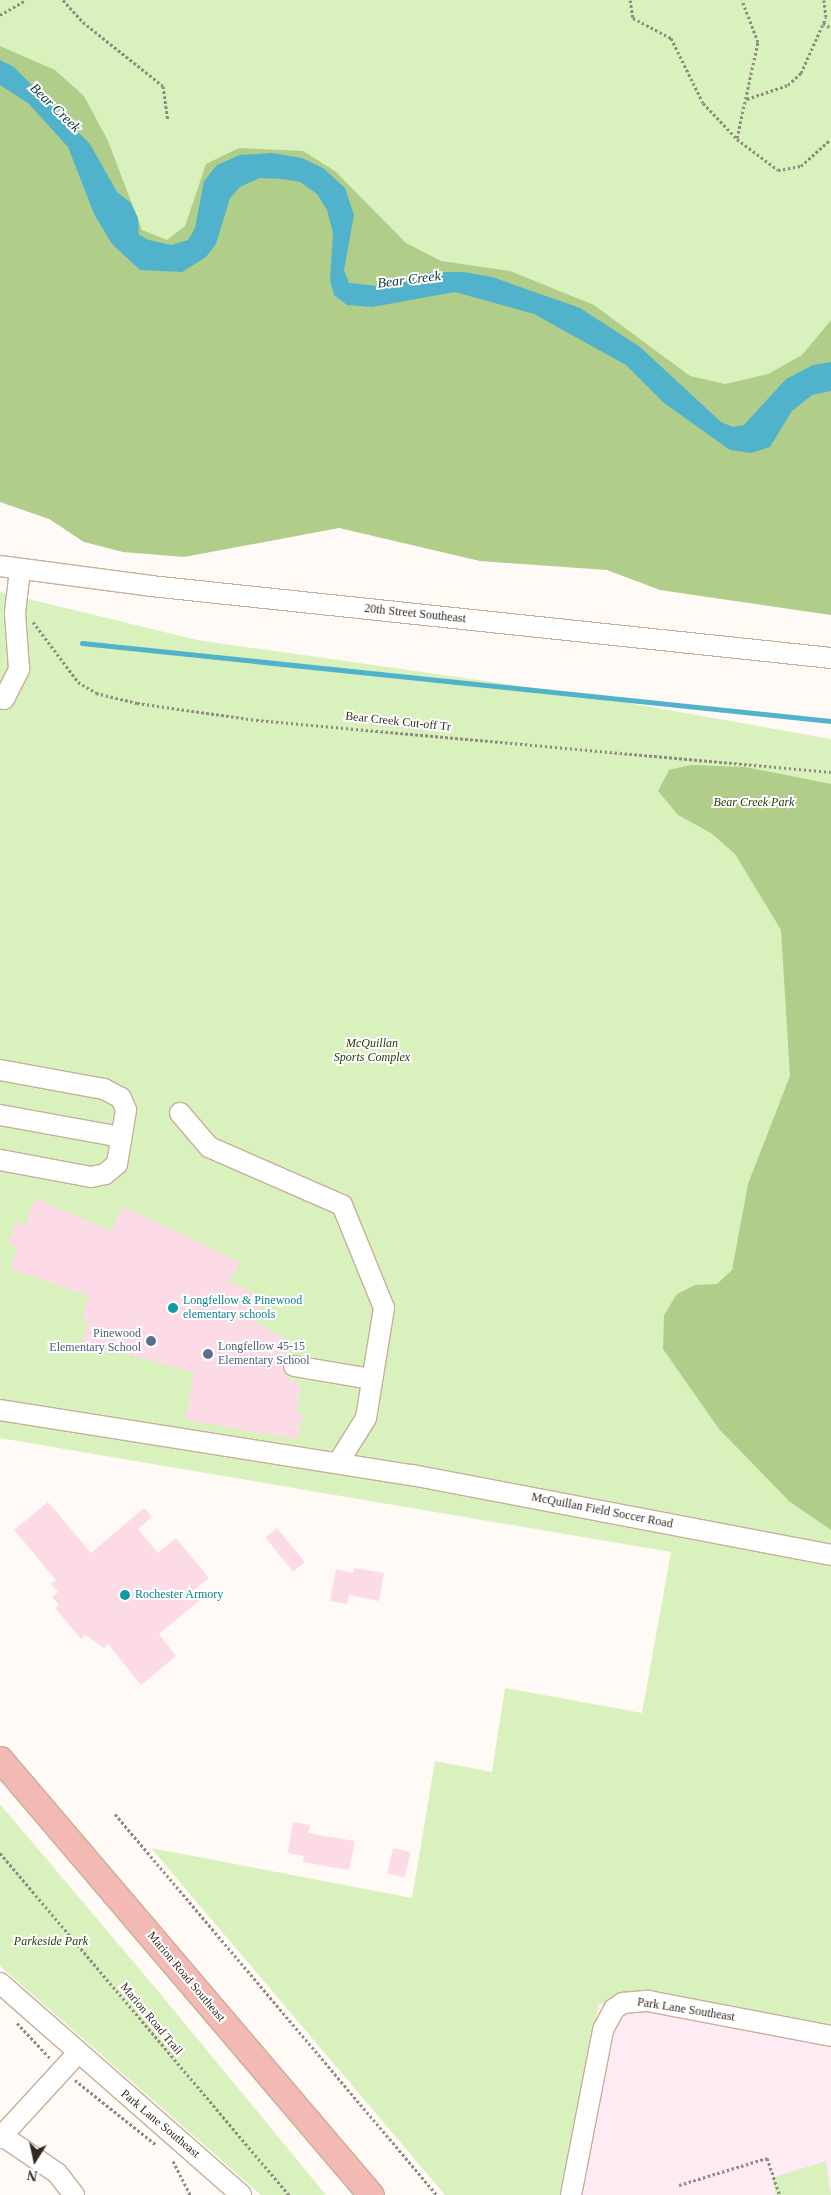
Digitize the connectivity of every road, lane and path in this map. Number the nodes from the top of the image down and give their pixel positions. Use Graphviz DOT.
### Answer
graph roads {
  1 [pos="26,0"];
  2 [pos="63,0"];
  3 [pos="630,0"];
  4 [pos="742,0"];
  5 [pos="824,0"];
  6 [pos="0,15"];
  7 [pos="823,24"];
  8 [pos="831,28"];
  9 [pos="746,99"];
  10 [pos="168,120"];
  11 [pos="737,138"];
  12 [pos="831,138"];
  13 [pos="0,566"];
  14 [pos="20,569"];
  15 [pos="15,613"];
  16 [pos="831,658"];
  17 [pos="4,700"];
  18 [pos="831,772"];
  19 [pos="0,1070"];
  20 [pos="180,1113"];
  21 [pos="0,1115"];
  22 [pos="121,1137"];
  23 [pos="0,1160"];
  24 [pos="294,1366"];
  25 [pos="372,1379"];
  26 [pos="0,1410"];
  27 [pos="338,1463"];
  28 [pos="831,1555"];
  29 [pos="0,1759"];
  30 [pos="115,1814"];
  31 [pos="0,1853"];
  32 [pos="0,1983"];
  33 [pos="11,2015"];
  34 [pos="831,2036"];
  35 [pos="76,2054"];
  36 [pos="63,2070"];
  37 [pos="2,2138"];
  38 [pos="162,2150"];
  39 [pos="169,2154"];
  40 [pos="679,2185"];
  41 [pos="74,2195"];
  42 [pos="190,2195"];
  43 [pos="241,2195"];
  44 [pos="289,2195"];
  45 [pos="371,2195"];
  46 [pos="437,2195"];
  47 [pos="571,2195"];
  48 [pos="780,2195"];
  1 -- 6 [label="path"];
  2 -- 10 [label="path"];
  3 -- 11 [label="path"];
  4 -- 9 [label="path"];
  5 -- 7 [label="path"];
  7 -- 8 [label="path"];
  7 -- 9 [label="path"];
  9 -- 11 [label="path"];
  11 -- 12 [label="path"];
  13 -- 14 [label="street, 20th Street Southeast"];
  14 -- 15 [label="street"];
  14 -- 16 [label="street, 20th Street Southeast"];
  15 -- 17 [label="street"];
  15 -- 18 [label="path, Bear Creek Cut-off Tr"];
  19 -- 22 [label="street"];
  20 -- 25 [label="street"];
  21 -- 22 [label="street"];
  22 -- 23 [label="street"];
  24 -- 25 [label="street"];
  25 -- 27 [label="street"];
  26 -- 27 [label="street, McQuillan Field Soccer Road"];
  27 -- 28 [label="street, McQuillan Field Soccer Road"];
  29 -- 45 [label="main road, Marion Road Southeast"];
  30 -- 46 [label="path"];
  31 -- 44 [label="path, Marion Road Trail"];
  32 -- 35 [label="street, Park Lane Southeast"];
  33 -- 36 [label="path"];
  34 -- 47 [label="street, Park Lane Southeast"];
  35 -- 36 [label="street"];
  35 -- 43 [label="street, Park Lane Southeast"];
  36 -- 37 [label="street"];
  36 -- 38 [label="path"];
  37 -- 41 [label="street"];
  39 -- 42 [label="path"];
  40 -- 48 [label="path"];
}
